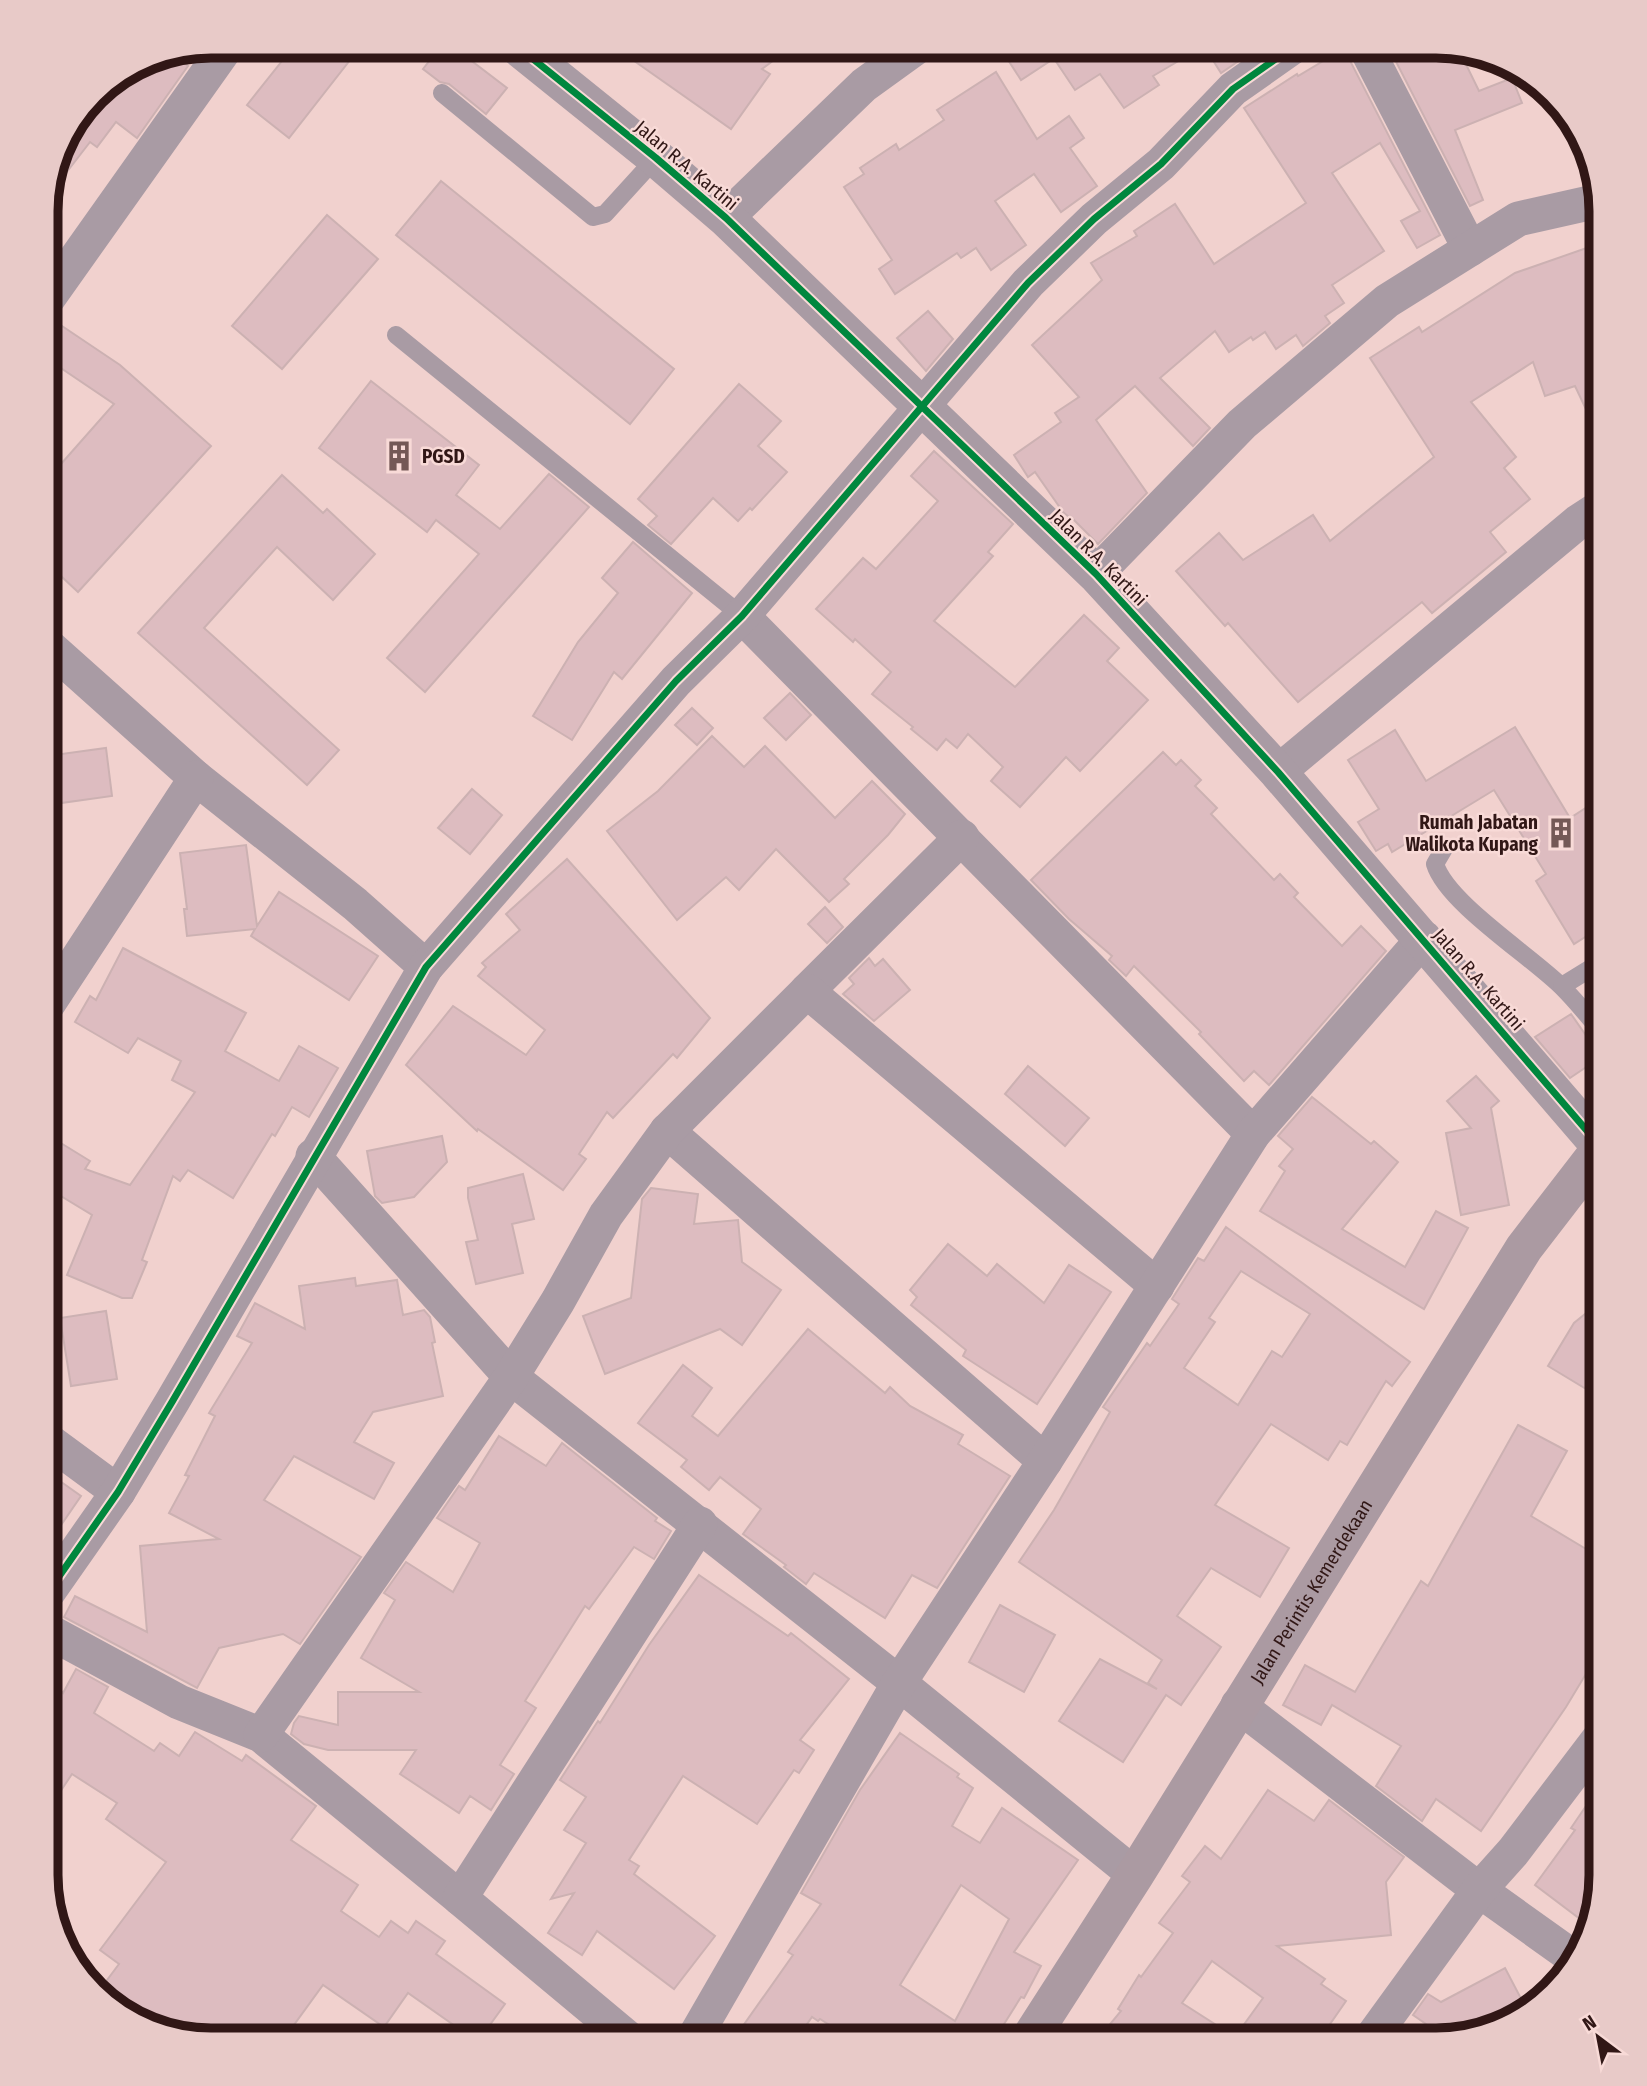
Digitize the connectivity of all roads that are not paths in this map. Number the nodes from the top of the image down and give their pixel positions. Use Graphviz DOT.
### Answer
graph roads {
  1 [pos="218,58"];
  2 [pos="532,58"];
  3 [pos="901,58"];
  4 [pos="1277,58"];
  5 [pos="1371,58"];
  6 [pos="443,93"];
  7 [pos="656,158"];
  8 [pos="1589,203"];
  9 [pos="726,218"];
  10 [pos="1469,249"];
  11 [pos="58,284"];
  12 [pos="396,335"];
  13 [pos="922,405"];
  14 [pos="1589,515"];
  15 [pos="1096,574"];
  16 [pos="741,616"];
  17 [pos="58,655"];
  18 [pos="1278,772"];
  19 [pos="195,778"];
  20 [pos="962,837"];
  21 [pos="1445,847"];
  22 [pos="1423,938"];
  23 [pos="426,967"];
  24 [pos="1589,969"];
  25 [pos="1562,986"];
  26 [pos="58,989"];
  27 [pos="807,991"];
  28 [pos="1589,1017"];
  29 [pos="667,1131"];
  30 [pos="1253,1134"];
  31 [pos="1589,1141"];
  32 [pos="313,1156"];
  33 [pos="1589,1168"];
  34 [pos="1157,1286"];
  35 [pos="511,1377"];
  36 [pos="58,1448"];
  37 [pos="1045,1461"];
  38 [pos="118,1492"];
  39 [pos="700,1524"];
  40 [pos="58,1578"];
  41 [pos="58,1636"];
  42 [pos="899,1683"];
  43 [pos="1238,1704"];
  44 [pos="261,1735"];
  45 [pos="1589,1763"];
  46 [pos="1135,1875"];
  47 [pos="1479,1890"];
  48 [pos="460,1898"];
  49 [pos="1568,1954"];
  50 [pos="616,2028"];
  51 [pos="700,2028"];
  52 [pos="1037,2028"];
  53 [pos="1379,2028"];
  1 -- 11 [label="street"];
  2 -- 7 [label="street, Jalan R.A. Kartini"];
  3 -- 9 [label="street"];
  4 -- 13 [label="street"];
  5 -- 10 [label="street"];
  6 -- 7 [label="lane"];
  7 -- 9 [label="street, Jalan R.A. Kartini"];
  8 -- 10 [label="street"];
  9 -- 13 [label="street, Jalan R.A. Kartini"];
  10 -- 15 [label="street"];
  12 -- 16 [label="lane"];
  13 -- 15 [label="street, Jalan R.A. Kartini"];
  13 -- 16 [label="street"];
  14 -- 18 [label="street"];
  15 -- 18 [label="street, Jalan R.A. Kartini"];
  16 -- 20 [label="street"];
  16 -- 23 [label="street"];
  17 -- 19 [label="street"];
  18 -- 22 [label="street, Jalan R.A. Kartini"];
  19 -- 23 [label="street"];
  19 -- 26 [label="street"];
  20 -- 27 [label="street"];
  20 -- 30 [label="street"];
  21 -- 25 [label="lane"];
  22 -- 30 [label="street"];
  22 -- 31 [label="street, Jalan R.A. Kartini"];
  23 -- 32 [label="street"];
  24 -- 25 [label="lane"];
  25 -- 28 [label="lane"];
  27 -- 29 [label="street"];
  27 -- 34 [label="street"];
  29 -- 35 [label="street"];
  29 -- 37 [label="street"];
  30 -- 34 [label="street"];
  32 -- 35 [label="street"];
  32 -- 38 [label="street"];
  33 -- 43 [label="main road, Jalan Perintis Kemerdekaan"];
  34 -- 37 [label="street"];
  35 -- 39 [label="street"];
  35 -- 44 [label="street"];
  36 -- 38 [label="street"];
  37 -- 42 [label="street"];
  38 -- 40 [label="street"];
  39 -- 42 [label="street"];
  39 -- 48 [label="street"];
  41 -- 44 [label="street"];
  42 -- 46 [label="street"];
  42 -- 51 [label="street"];
  43 -- 46 [label="main road, Jalan Perintis Kemerdekaan"];
  43 -- 47 [label="street"];
  44 -- 48 [label="street"];
  45 -- 47 [label="street"];
  46 -- 52 [label="main road, Jalan Perintis Kemerdekaan"];
  47 -- 49 [label="street"];
  47 -- 53 [label="street"];
  48 -- 50 [label="street"];
}
